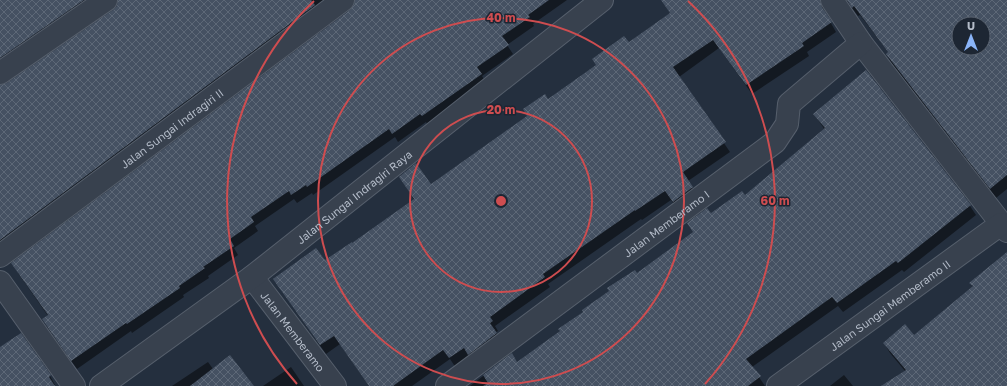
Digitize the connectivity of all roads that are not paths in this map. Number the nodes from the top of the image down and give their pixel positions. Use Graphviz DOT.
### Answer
graph roads {
  1 [pos="106,0"];
  2 [pos="343,0"];
  3 [pos="602,0"];
  4 [pos="832,0"];
  5 [pos="861,43"];
  6 [pos="0,73"];
  7 [pos="1004,227"];
  8 [pos="0,256"];
  9 [pos="252,276"];
  10 [pos="0,282"];
  11 [pos="74,386"];
  12 [pos="101,386"];
  13 [pos="335,386"];
  14 [pos="447,386"];
  15 [pos="778,386"];
  1 -- 6 [label="street"];
  2 -- 8 [label="street, Jalan Sungai Indragiri II"];
  3 -- 9 [label="street, Jalan Sungai Indragiri Raya"];
  4 -- 5 [label="street"];
  5 -- 7 [label="street"];
  5 -- 14 [label="street, Jalan Memberamo I"];
  7 -- 15 [label="street, Jalan Sungai Memberamo II"];
  9 -- 12 [label="street, Jalan Sungai Indragiri Raya"];
  9 -- 13 [label="street, Jalan Memberamo"];
  10 -- 11 [label="street"];
}
